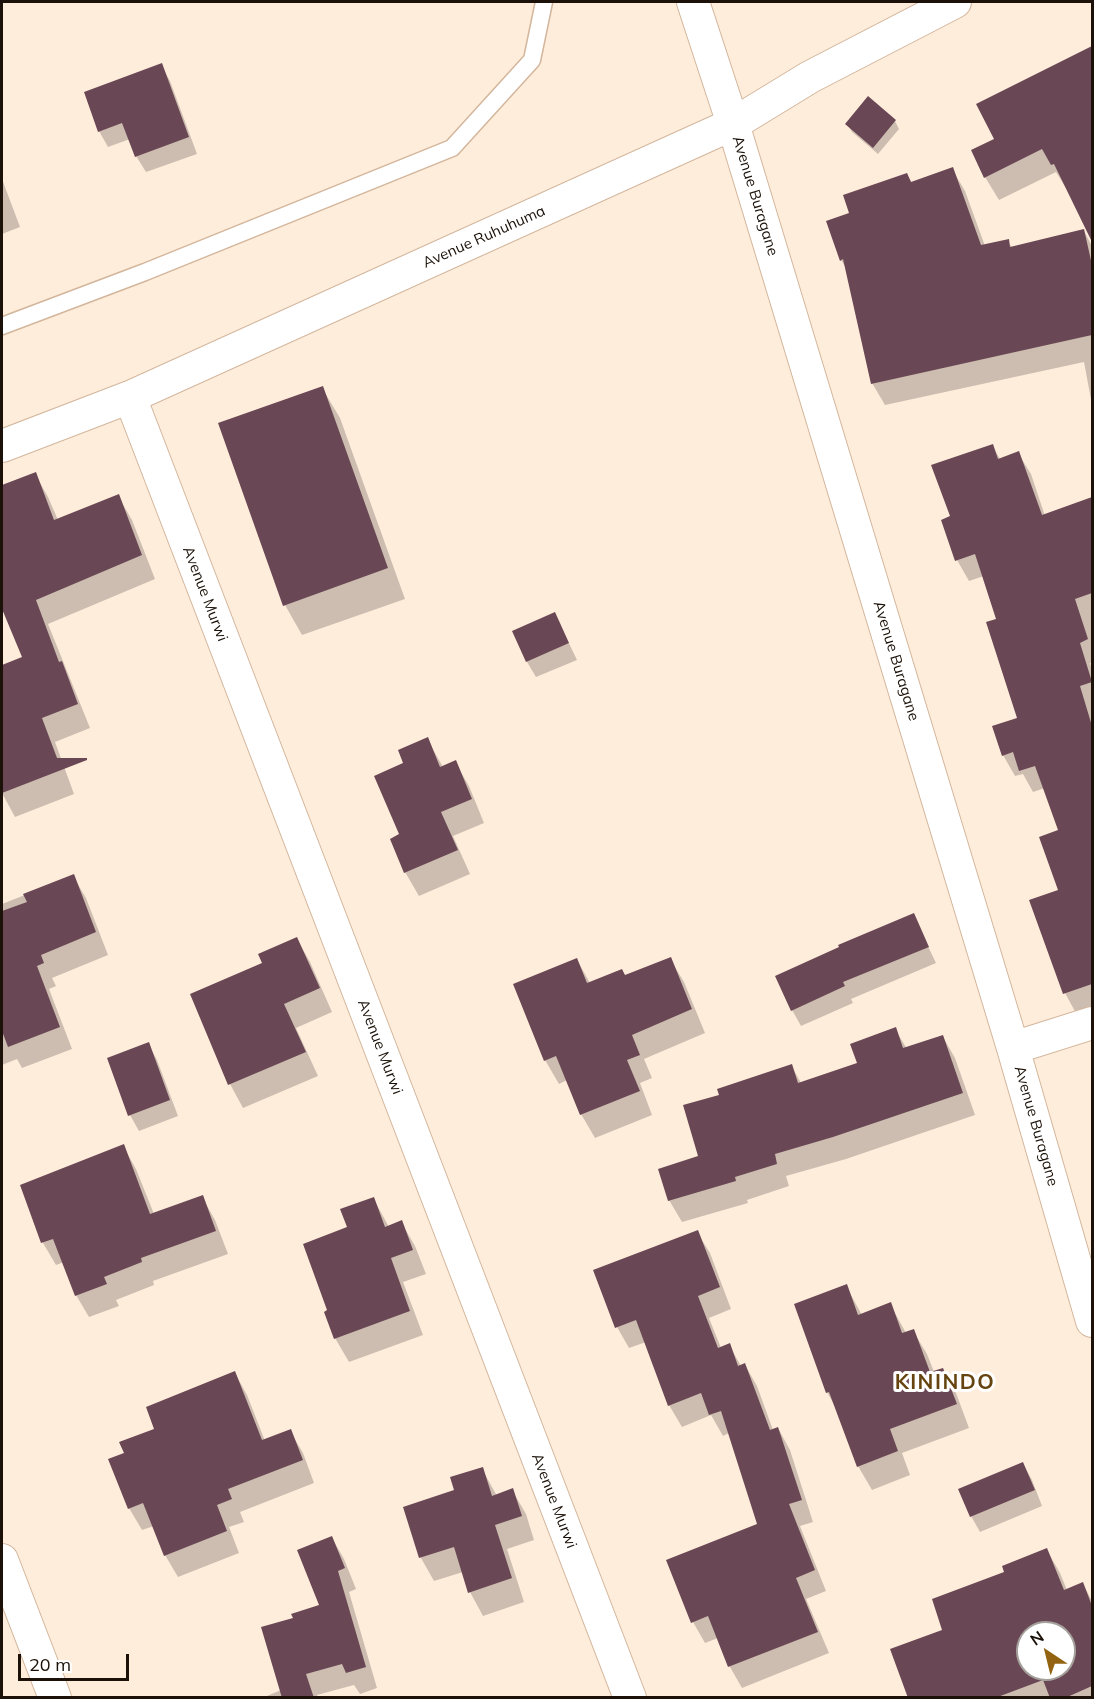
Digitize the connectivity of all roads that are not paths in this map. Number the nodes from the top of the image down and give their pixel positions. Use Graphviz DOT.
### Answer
graph roads {
  1 [pos="544,2"];
  2 [pos="693,2"];
  3 [pos="955,2"];
  4 [pos="733,124"];
  5 [pos="2,326"];
  6 [pos="130,397"];
  7 [pos="2,447"];
  8 [pos="1092,1023"];
  9 [pos="1013,1048"];
  10 [pos="1092,1321"];
  11 [pos="2,1560"];
  12 [pos="55,1698"];
  13 [pos="630,1698"];
  1 -- 5 [label="lane"];
  2 -- 4 [label="street, Avenue Buragane"];
  3 -- 4 [label="street, Avenue Ruhuhuma"];
  4 -- 6 [label="street, Avenue Ruhuhuma"];
  4 -- 9 [label="street, Avenue Buragane"];
  6 -- 7 [label="street, Avenue Ruhuhuma"];
  6 -- 13 [label="street, Avenue Murwi"];
  8 -- 9 [label="street"];
  9 -- 10 [label="street, Avenue Buragane"];
  11 -- 12 [label="street"];
}
